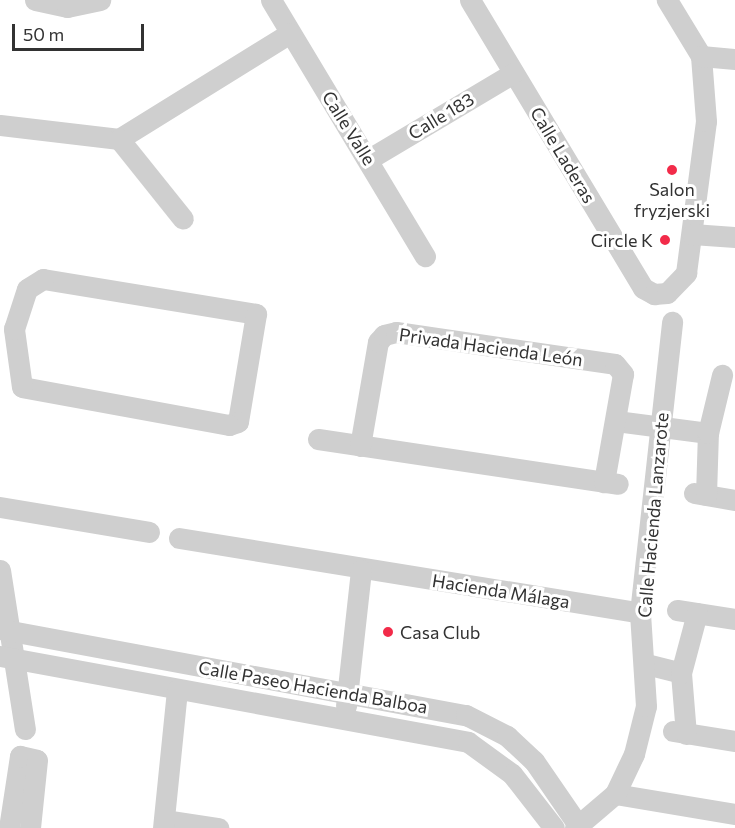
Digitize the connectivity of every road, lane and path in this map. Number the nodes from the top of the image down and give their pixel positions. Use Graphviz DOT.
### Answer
graph roads {
  1 [pos="35,0"];
  2 [pos="100,0"];
  3 [pos="271,0"];
  4 [pos="470,0"];
  5 [pos="667,0"];
  6 [pos="290,33"];
  7 [pos="700,56"];
  8 [pos="735,59"];
  9 [pos="513,73"];
  10 [pos="0,125"];
  11 [pos="119,139"];
  12 [pos="369,159"];
  13 [pos="183,219"];
  14 [pos="692,234"];
  15 [pos="735,237"];
  16 [pos="425,256"];
  17 [pos="672,322"];
  18 [pos="7,328"];
  19 [pos="721,375"];
  20 [pos="616,421"];
  21 [pos="662,429"];
  22 [pos="708,433"];
  23 [pos="318,439"];
  24 [pos="360,446"];
  25 [pos="735,500"];
  26 [pos="0,507"];
  27 [pos="149,532"];
  28 [pos="179,538"];
  29 [pos="0,570"];
  30 [pos="361,570"];
  31 [pos="640,613"];
  32 [pos="735,619"];
  33 [pos="5,630"];
  34 [pos="7,658"];
  35 [pos="646,664"];
  36 [pos="681,673"];
  37 [pos="177,690"];
  38 [pos="348,692"];
  39 [pos="344,718"];
  40 [pos="25,729"];
  41 [pos="735,741"];
  42 [pos="615,794"];
  43 [pos="735,814"];
  44 [pos="163,824"];
  45 [pos="578,827"];
  46 [pos="9,828"];
  47 [pos="30,828"];
  48 [pos="218,828"];
  49 [pos="554,828"];
  1 -- 2 [label="street"];
  3 -- 6 [label="street, Calle Valle"];
  4 -- 9 [label="street, Calle Laderas"];
  5 -- 7 [label="street"];
  6 -- 11 [label="street"];
  6 -- 12 [label="street, Calle Valle"];
  7 -- 8 [label="street"];
  7 -- 14 [label="street"];
  9 -- 12 [label="street, Calle 183"];
  9 -- 14 [label="street, Calle Laderas"];
  10 -- 11 [label="street"];
  11 -- 13 [label="street"];
  12 -- 16 [label="street, Calle Valle"];
  14 -- 15 [label="street"];
  17 -- 21 [label="street, Calle Hacienda Lanzarote"];
  18 -- 18 [label="street"];
  19 -- 22 [label="street"];
  20 -- 21 [label="street"];
  20 -- 24 [label="street, Privada Hacienda León"];
  20 -- 24 [label="street, Privada Hacienda León"];
  21 -- 22 [label="street"];
  21 -- 31 [label="street, Calle Hacienda Lanzarote"];
  22 -- 25 [label="street"];
  23 -- 24 [label="street, Privada Hacienda León"];
  26 -- 27 [label="street"];
  28 -- 30 [label="street, Hacienda Málaga"];
  29 -- 33 [label="street"];
  30 -- 31 [label="street, Hacienda Málaga"];
  30 -- 38 [label="street"];
  31 -- 35 [label="street, Calle Hacienda Lanzarote"];
  32 -- 36 [label="street"];
  33 -- 34 [label="street"];
  33 -- 38 [label="street, Calle Paseo Hacienda Balboa"];
  34 -- 37 [label="street, Calle Paseo Hacienda Balboa"];
  34 -- 40 [label="street"];
  35 -- 36 [label="street"];
  35 -- 42 [label="street, Calle Hacienda Lanzarote"];
  36 -- 41 [label="street"];
  37 -- 39 [label="street, Calle Paseo Hacienda Balboa"];
  37 -- 44 [label="street"];
  38 -- 39 [label="street"];
  38 -- 45 [label="street, Calle Paseo Hacienda Balboa"];
  39 -- 49 [label="street, Calle Paseo Hacienda Balboa"];
  42 -- 43 [label="street"];
  42 -- 45 [label="street, Calle Hacienda Lanzarote"];
  44 -- 48 [label="street"];
  46 -- 47 [label="street"];
}
